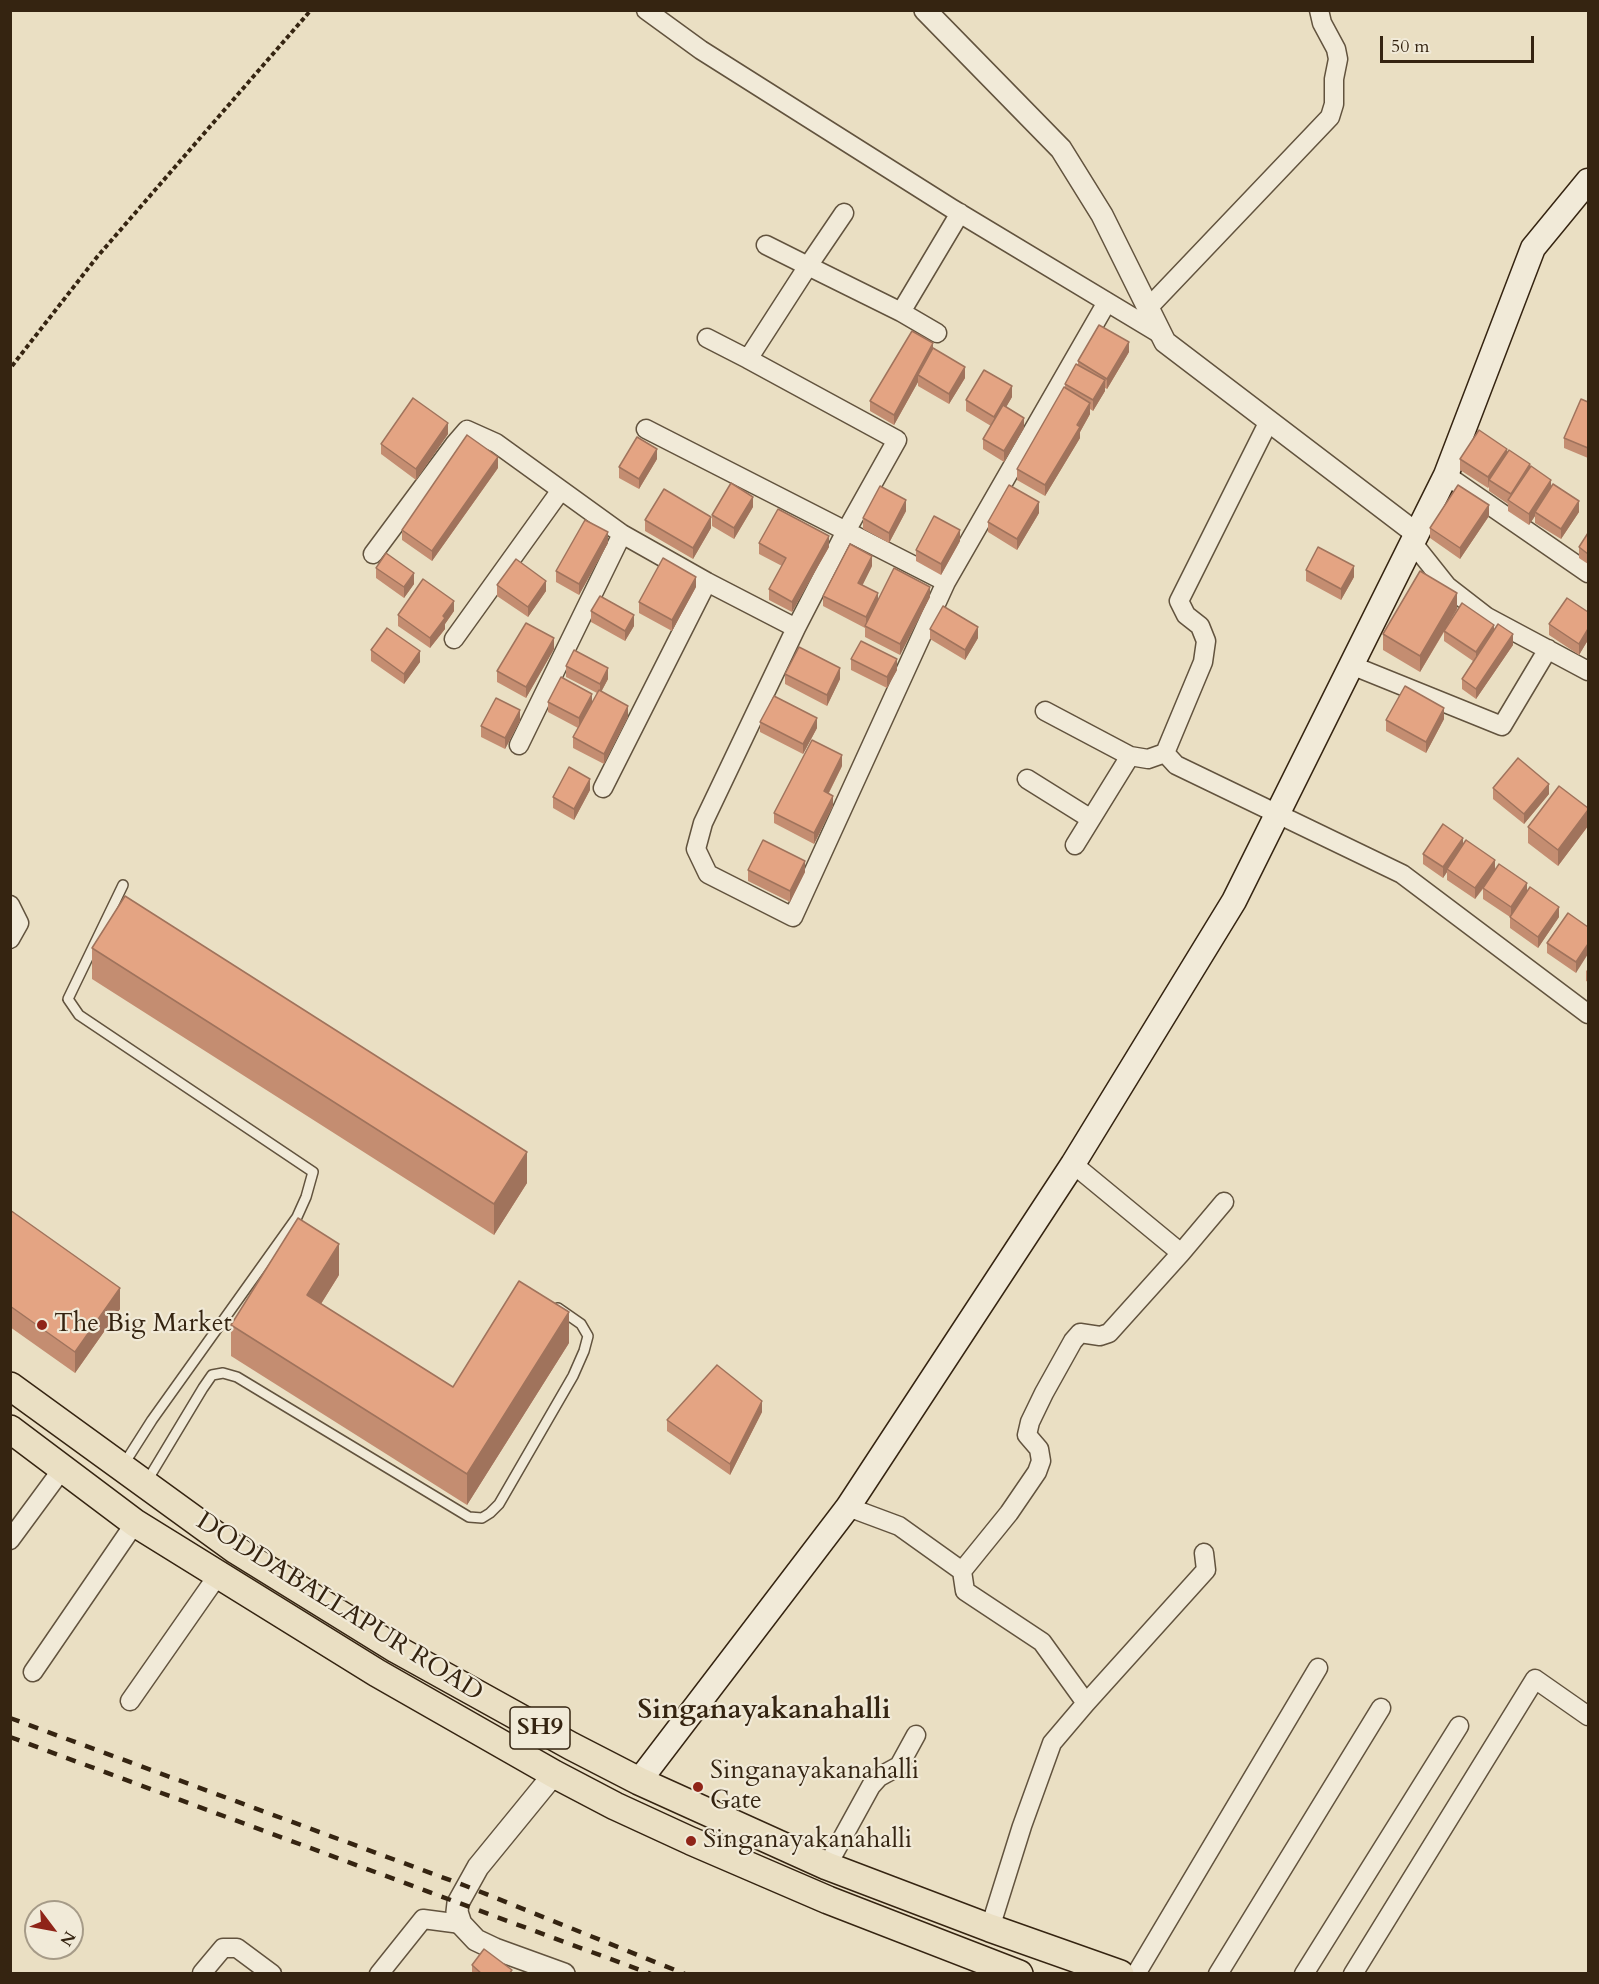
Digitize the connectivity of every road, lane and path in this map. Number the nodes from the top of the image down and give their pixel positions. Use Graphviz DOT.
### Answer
graph roads {
  1 [pos="310,10"];
  2 [pos="646,10"];
  3 [pos="925,10"];
  4 [pos="1319,10"];
  5 [pos="1588,181"];
  6 [pos="844,213"];
  7 [pos="960,213"];
  8 [pos="766,245"];
  9 [pos="808,266"];
  10 [pos="1107,302"];
  11 [pos="1149,308"];
  12 [pos="901,312"];
  13 [pos="937,333"];
  14 [pos="1162,335"];
  15 [pos="706,338"];
  16 [pos="748,359"];
  17 [pos="12,366"];
  18 [pos="1269,421"];
  19 [pos="646,429"];
  20 [pos="1446,475"];
  21 [pos="561,490"];
  22 [pos="846,531"];
  23 [pos="622,534"];
  24 [pos="1415,538"];
  25 [pos="373,554"];
  26 [pos="1588,573"];
  27 [pos="707,582"];
  28 [pos="946,582"];
  29 [pos="796,628"];
  30 [pos="454,639"];
  31 [pos="1548,649"];
  32 [pos="1352,664"];
  33 [pos="1588,671"];
  34 [pos="1045,711"];
  35 [pos="519,745"];
  36 [pos="1166,753"];
  37 [pos="1130,756"];
  38 [pos="1027,779"];
  39 [pos="603,788"];
  40 [pos="1277,813"];
  41 [pos="1091,819"];
  42 [pos="1075,845"];
  43 [pos="123,885"];
  44 [pos="10,905"];
  45 [pos="10,939"];
  46 [pos="1588,1014"];
  47 [pos="1074,1164"];
  48 [pos="1224,1202"];
  49 [pos="1181,1253"];
  50 [pos="553,1305"];
  51 [pos="10,1386"];
  52 [pos="15,1436"];
  53 [pos="123,1466"];
  54 [pos="63,1468"];
  55 [pos="146,1484"];
  56 [pos="848,1507"];
  57 [pos="135,1523"];
  58 [pos="10,1540"];
  59 [pos="1204,1553"];
  60 [pos="962,1571"];
  61 [pos="218,1575"];
  62 [pos="1318,1668"];
  63 [pos="33,1672"];
  64 [pos="130,1701"];
  65 [pos="1086,1703"];
  66 [pos="1381,1708"];
  67 [pos="1588,1716"];
  68 [pos="1459,1726"];
  69 [pos="916,1735"];
  70 [pos="554,1774"];
  71 [pos="639,1781"];
  72 [pos="827,1866"];
  73 [pos="461,1924"];
  74 [pos="990,1928"];
  75 [pos="535,1969"];
  76 [pos="202,1972"];
  77 [pos="272,1974"];
  78 [pos="380,1974"];
  79 [pos="564,1974"];
  80 [pos="1019,1974"];
  81 [pos="1120,1974"];
  82 [pos="1136,1974"];
  83 [pos="1218,1974"];
  84 [pos="1304,1974"];
  85 [pos="1353,1974"];
  1 -- 17 [label="path"];
  2 -- 7 [label="street"];
  3 -- 11 [label="street"];
  4 -- 11 [label="street"];
  5 -- 20 [label="main road"];
  6 -- 9 [label="street"];
  7 -- 10 [label="street"];
  7 -- 12 [label="street"];
  8 -- 9 [label="street"];
  9 -- 12 [label="street"];
  9 -- 16 [label="street"];
  10 -- 14 [label="street"];
  10 -- 28 [label="street"];
  11 -- 14 [label="street"];
  12 -- 13 [label="street"];
  14 -- 18 [label="street"];
  15 -- 16 [label="street"];
  16 -- 22 [label="street"];
  18 -- 24 [label="street"];
  18 -- 36 [label="street"];
  19 -- 22 [label="street"];
  20 -- 24 [label="main road"];
  20 -- 26 [label="street"];
  21 -- 23 [label="street"];
  21 -- 25 [label="street"];
  21 -- 30 [label="street"];
  22 -- 28 [label="street"];
  22 -- 29 [label="street"];
  23 -- 27 [label="street"];
  23 -- 35 [label="street"];
  24 -- 31 [label="street"];
  24 -- 32 [label="main road"];
  27 -- 29 [label="street"];
  27 -- 39 [label="street"];
  28 -- 29 [label="street"];
  31 -- 32 [label="street"];
  31 -- 33 [label="street"];
  32 -- 40 [label="main road"];
  34 -- 37 [label="street"];
  36 -- 37 [label="street"];
  36 -- 40 [label="street"];
  37 -- 41 [label="street"];
  38 -- 41 [label="street"];
  40 -- 46 [label="street"];
  40 -- 47 [label="main road"];
  41 -- 42 [label="street"];
  43 -- 53 [label="lane"];
  44 -- 45 [label="street"];
  47 -- 49 [label="street"];
  47 -- 56 [label="main road"];
  48 -- 49 [label="street"];
  49 -- 60 [label="street"];
  50 -- 55 [label="lane"];
  51 -- 53 [label="main road, DODDABALLAPUR ROAD / SH9"];
  52 -- 54 [label="main road, DODDABALLAPUR ROAD / SH9"];
  53 -- 55 [label="main road, DODDABALLAPUR ROAD / SH9"];
  54 -- 57 [label="main road, DODDABALLAPUR ROAD / SH9"];
  54 -- 58 [label="street"];
  55 -- 71 [label="main road, DODDABALLAPUR ROAD / SH9"];
  56 -- 60 [label="street"];
  56 -- 71 [label="main road"];
  57 -- 61 [label="main road, DODDABALLAPUR ROAD / SH9"];
  57 -- 63 [label="street"];
  59 -- 65 [label="street"];
  60 -- 65 [label="street"];
  61 -- 64 [label="street"];
  61 -- 70 [label="main road, DODDABALLAPUR ROAD / SH9"];
  62 -- 82 [label="street"];
  65 -- 74 [label="street"];
  66 -- 83 [label="street"];
  67 -- 85 [label="street"];
  68 -- 84 [label="street"];
  69 -- 72 [label="street"];
  70 -- 73 [label="street"];
  70 -- 80 [label="main road, DODDABALLAPUR ROAD / SH9"];
  71 -- 72 [label="main road, DODDABALLAPUR ROAD / SH9"];
  72 -- 74 [label="main road, DODDABALLAPUR ROAD / SH9"];
  73 -- 75 [label="street"];
  73 -- 78 [label="street"];
  74 -- 81 [label="main road, DODDABALLAPUR ROAD / SH9"];
  75 -- 79 [label="street"];
  76 -- 77 [label="street"];
}
